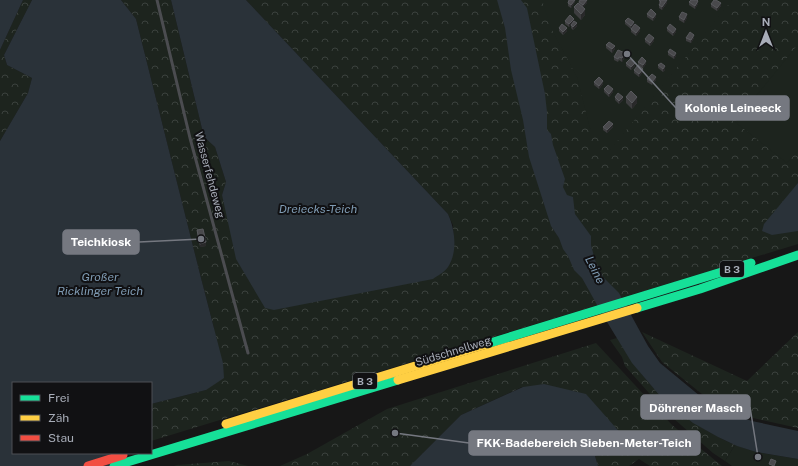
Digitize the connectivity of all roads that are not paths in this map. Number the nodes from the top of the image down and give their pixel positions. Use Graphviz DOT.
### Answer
graph roads {
  1 [pos="157,0"];
  2 [pos="798,249"];
  3 [pos="798,255"];
  4 [pos="248,353"];
  5 [pos="171,445"];
  6 [pos="152,447"];
  7 [pos="152,452"];
  8 [pos="128,454"];
  9 [pos="147,454"];
  10 [pos="88,466"];
  11 [pos="114,466"];
  1 -- 4 [label="lane, Wasserfehdeweg"];
  2 -- 5 [label="highway, Südschnellweg / B 3"];
  3 -- 5 [label="highway, Südschnellweg / B 3"];
  5 -- 6 [label="highway, Südschnellweg / B 3"];
  5 -- 7 [label="highway, Südschnellweg / B 3"];
  8 -- 10 [label="highway"];
  9 -- 11 [label="highway, Südschnellweg / B 3"];
}
